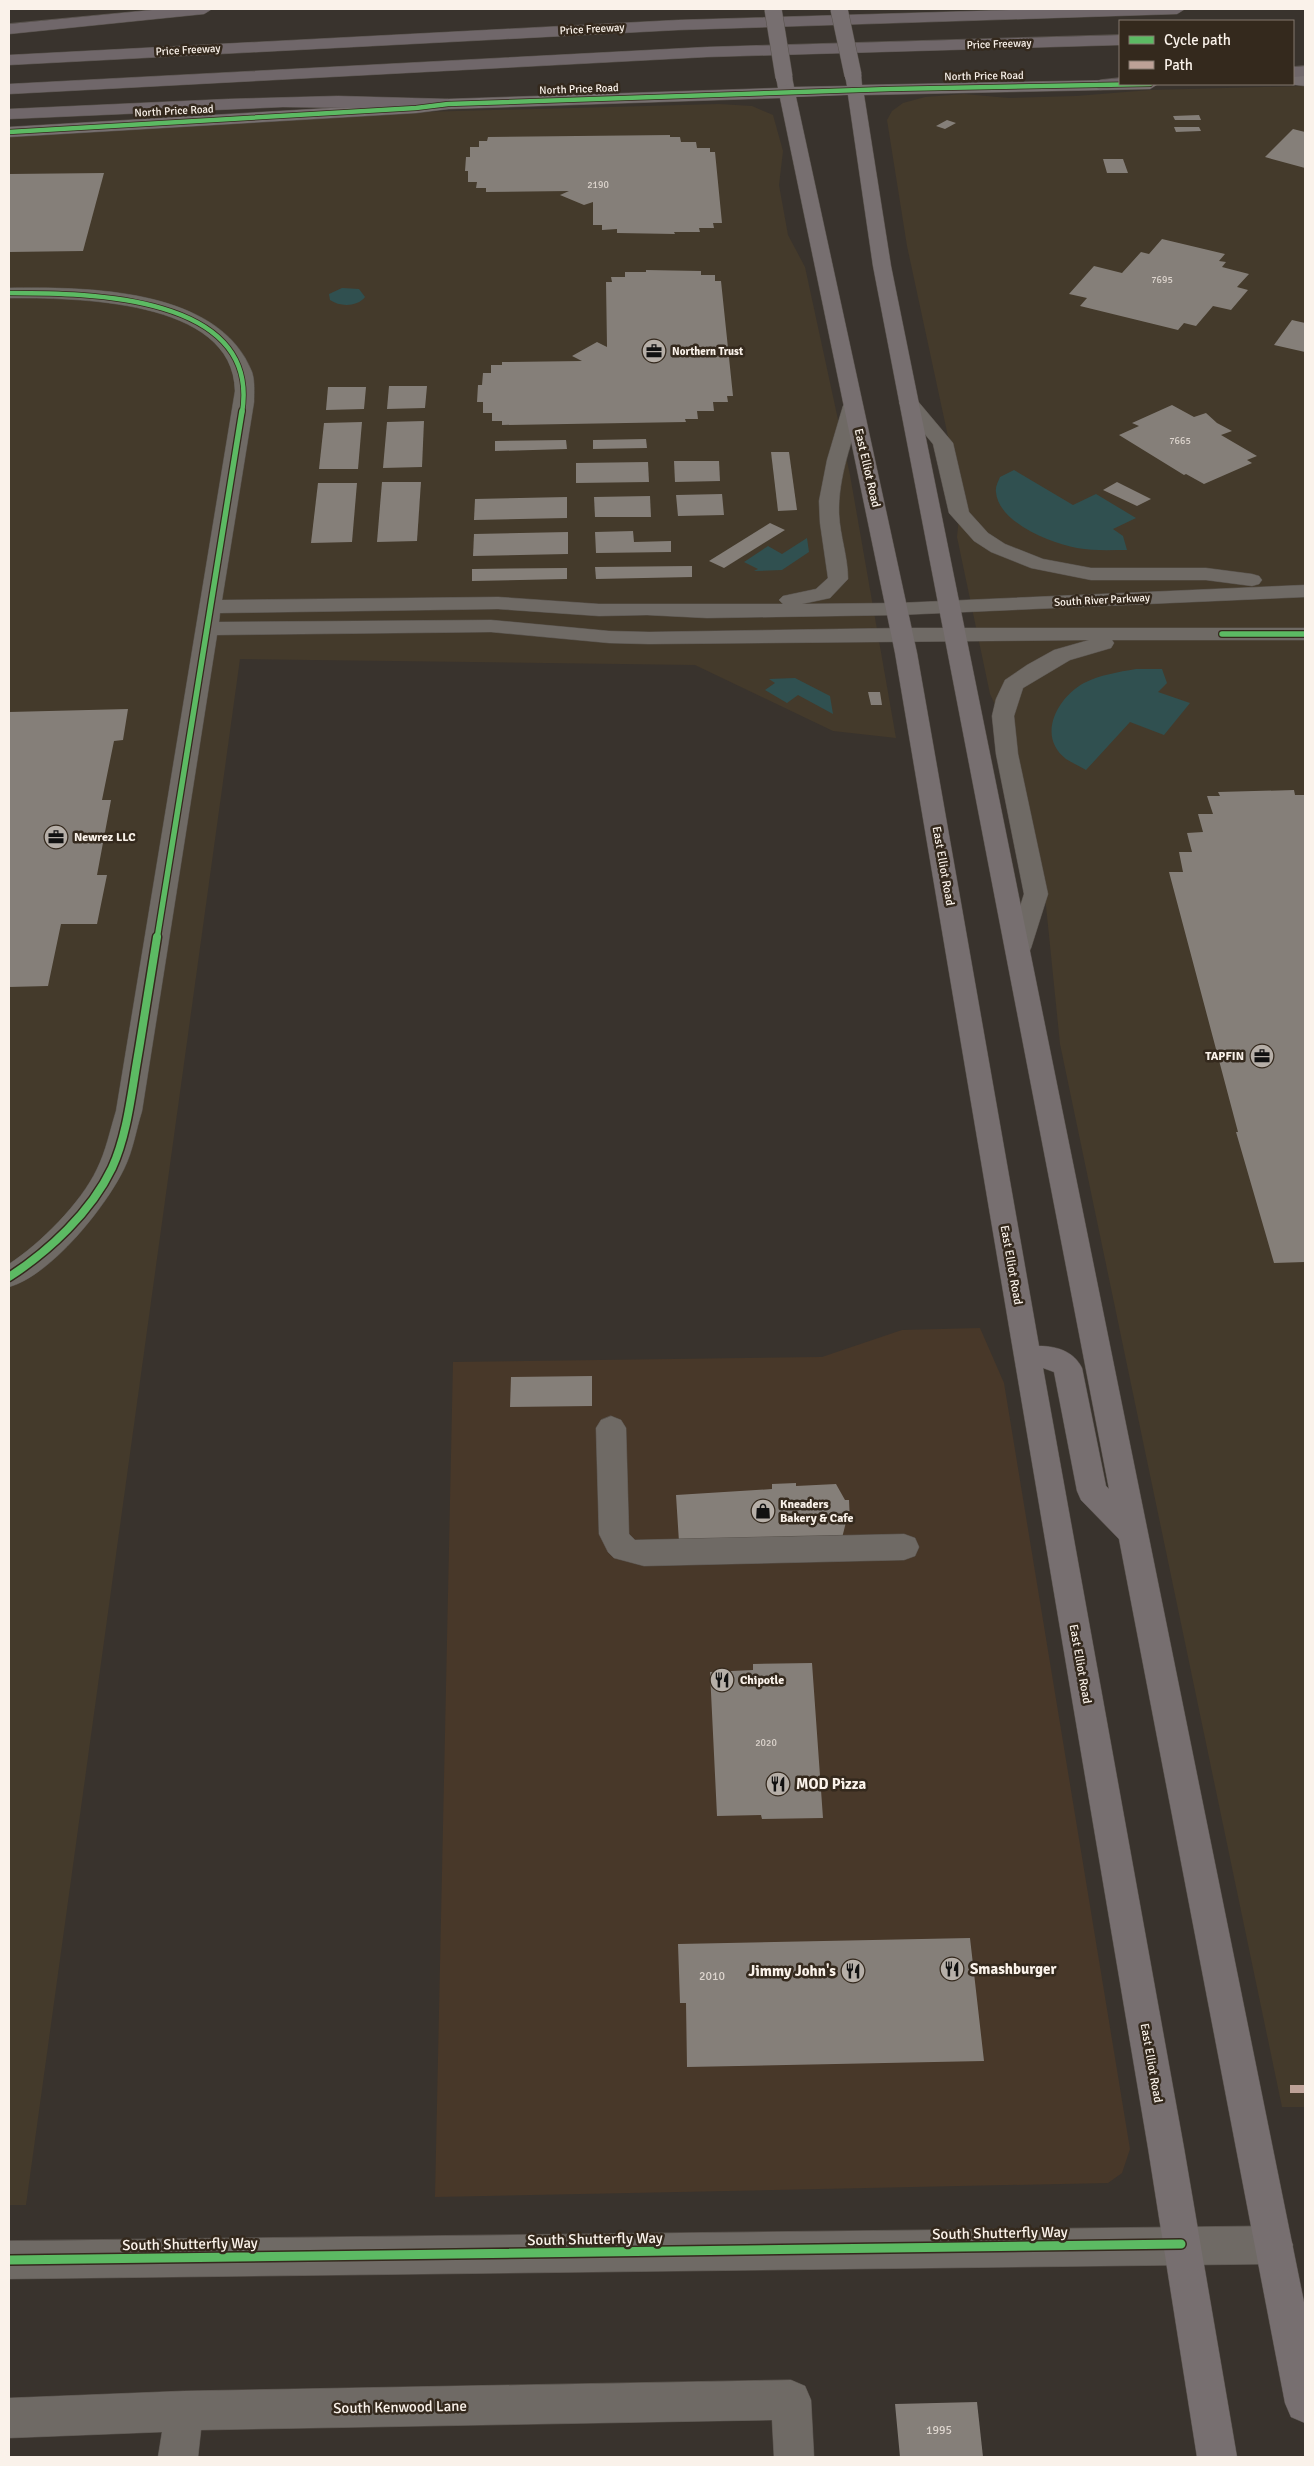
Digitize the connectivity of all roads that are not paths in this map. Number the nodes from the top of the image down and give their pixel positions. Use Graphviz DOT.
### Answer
graph roads {
  1 [pos="204,9"];
  2 [pos="773,9"];
  3 [pos="839,9"];
  4 [pos="1177,9"];
  5 [pos="9,29"];
  6 [pos="1119,40"];
  7 [pos="9,60"];
  8 [pos="855,83"];
  9 [pos="1119,83"];
  10 [pos="785,85"];
  11 [pos="1100,85"];
  12 [pos="1119,85"];
  13 [pos="9,89"];
  14 [pos="448,104"];
  15 [pos="9,114"];
  16 [pos="9,132"];
  17 [pos="9,293"];
  18 [pos="909,403"];
  19 [pos="853,406"];
  20 [pos="1305,589"];
  21 [pos="1104,600"];
  22 [pos="1305,606"];
  23 [pos="211,607"];
  24 [pos="951,607"];
  25 [pos="647,609"];
  26 [pos="900,622"];
  27 [pos="206,629"];
  28 [pos="955,634"];
  29 [pos="1222,634"];
  30 [pos="1305,634"];
  31 [pos="1019,948"];
  32 [pos="9,1276"];
  33 [pos="1027,1357"];
  34 [pos="612,1428"];
  35 [pos="1135,1536"];
  36 [pos="904,1547"];
  37 [pos="1181,2244"];
  38 [pos="1274,2245"];
  39 [pos="9,2260"];
  40 [pos="1305,2403"];
  41 [pos="184,2411"];
  42 [pos="9,2418"];
  43 [pos="178,2457"];
  44 [pos="794,2457"];
  45 [pos="1217,2457"];
  1 -- 5 [label="highway"];
  2 -- 10 [label="main road, East Elliot Road, bridge"];
  3 -- 8 [label="main road, bridge"];
  4 -- 7 [label="highway, Price Freeway"];
  6 -- 13 [label="highway, Price Freeway"];
  8 -- 10 [label="main road, North Price Road"];
  8 -- 11 [label="main road, North Price Road"];
  8 -- 18 [label="main road"];
  9 -- 11 [label="highway"];
  10 -- 14 [label="main road, North Price Road"];
  10 -- 19 [label="main road, East Elliot Road"];
  11 -- 12 [label="main road, North Price Road"];
  14 -- 15 [label="highway"];
  14 -- 16 [label="main road, North Price Road"];
  17 -- 23 [label="street"];
  18 -- 20 [label="street"];
  18 -- 24 [label="main road"];
  19 -- 25 [label="street"];
  19 -- 26 [label="main road, East Elliot Road"];
  20 -- 21 [label="street, South River Parkway"];
  21 -- 22 [label="street"];
  21 -- 24 [label="street, South River Parkway"];
  23 -- 25 [label="street"];
  23 -- 27 [label="street"];
  24 -- 26 [label="street, South River Parkway"];
  24 -- 28 [label="main road"];
  25 -- 26 [label="street"];
  26 -- 27 [label="street"];
  26 -- 28 [label="street"];
  26 -- 33 [label="main road, East Elliot Road"];
  27 -- 32 [label="street"];
  28 -- 29 [label="street"];
  28 -- 31 [label="main road"];
  29 -- 30 [label="street"];
  29 -- 31 [label="street"];
  31 -- 35 [label="main road"];
  33 -- 35 [label="main road"];
  33 -- 37 [label="main road, East Elliot Road"];
  34 -- 36 [label="street"];
  35 -- 38 [label="main road"];
  37 -- 38 [label="street, South Shutterfly Way"];
  37 -- 39 [label="street, South Shutterfly Way"];
  37 -- 45 [label="main road, East Elliot Road"];
  38 -- 40 [label="main road"];
  41 -- 42 [label="street, South Kenwood Lane"];
  41 -- 43 [label="street"];
  41 -- 44 [label="street, South Kenwood Lane"];
}
